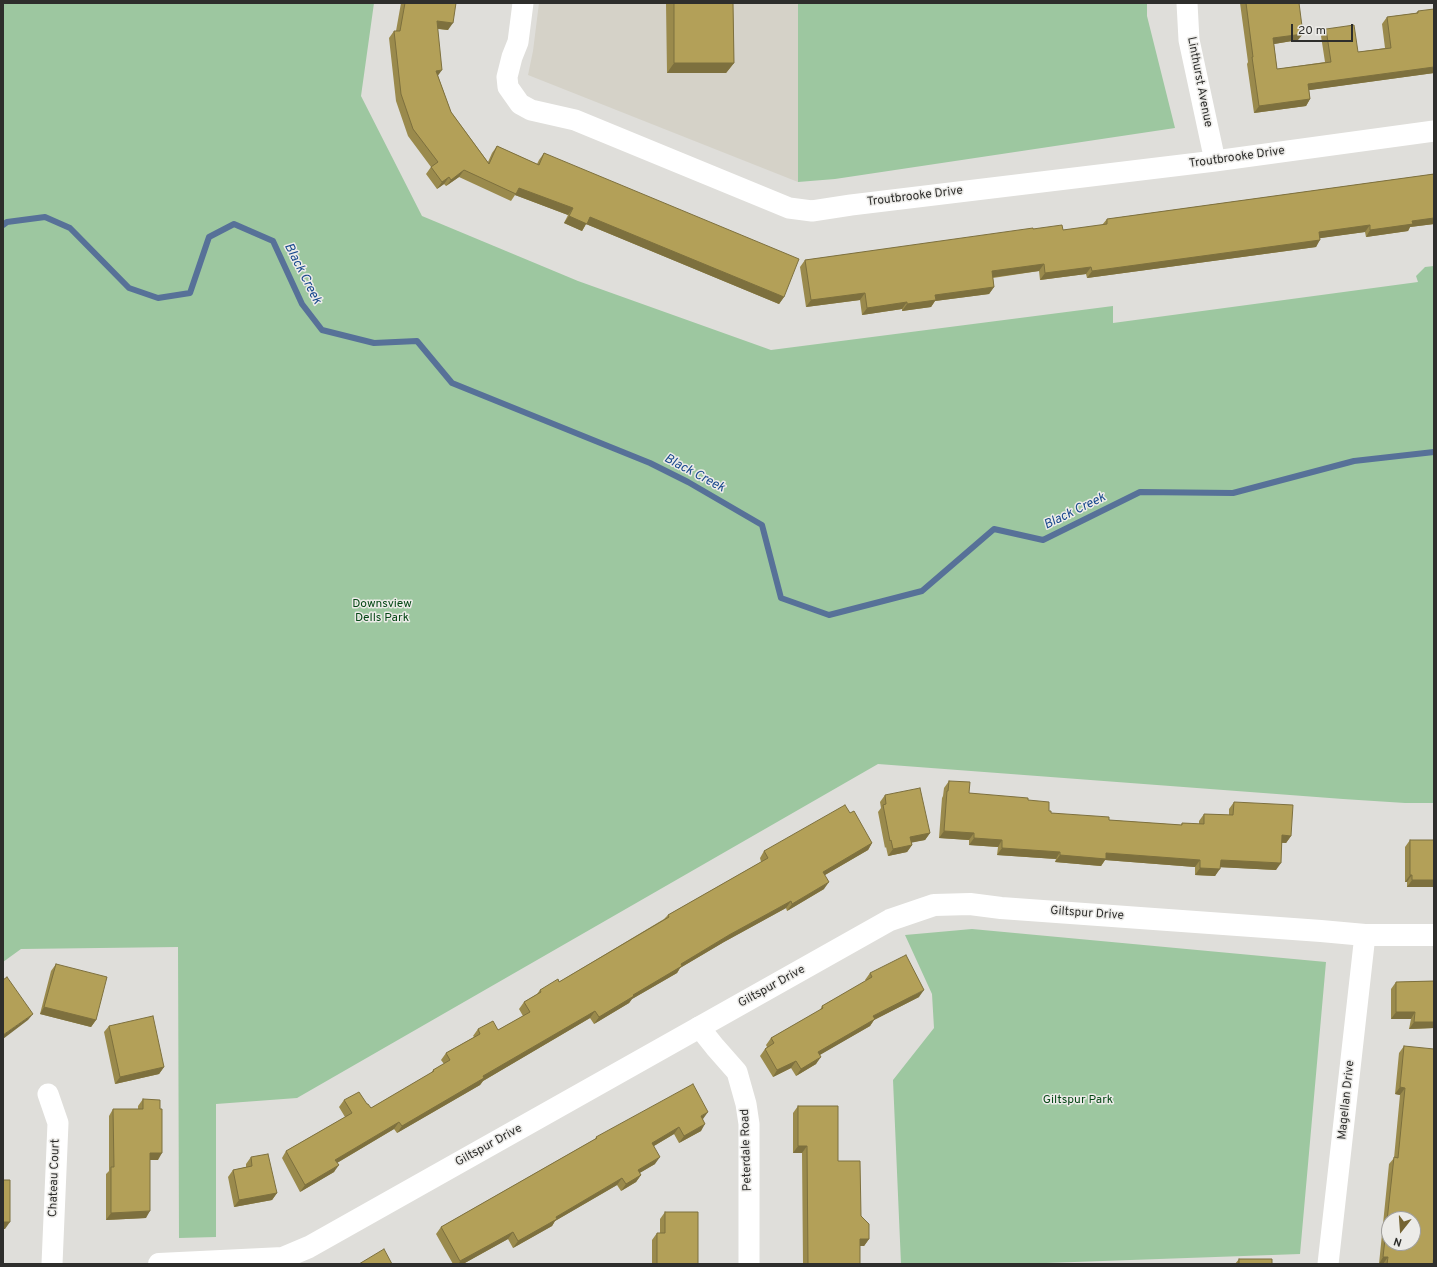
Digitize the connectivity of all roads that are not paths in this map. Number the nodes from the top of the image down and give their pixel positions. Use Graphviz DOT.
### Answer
graph roads {
  1 [pos="523,3"];
  2 [pos="1187,3"];
  3 [pos="1434,131"];
  4 [pos="1215,161"];
  5 [pos="1434,935"];
  6 [pos="1365,936"];
  7 [pos="699,1027"];
  8 [pos="48,1094"];
  9 [pos="284,1261"];
  10 [pos="52,1264"];
  11 [pos="159,1264"];
  12 [pos="749,1264"];
  13 [pos="1328,1264"];
  1 -- 4 [label="street, Troutbrooke Drive"];
  2 -- 4 [label="street, Linthurst Avenue"];
  3 -- 4 [label="street, Troutbrooke Drive"];
  5 -- 6 [label="street, Giltspur Drive"];
  6 -- 7 [label="street, Giltspur Drive"];
  6 -- 13 [label="street, Magellan Drive"];
  7 -- 9 [label="street, Giltspur Drive"];
  7 -- 12 [label="street, Peterdale Road"];
  8 -- 10 [label="street, Chateau Court"];
  9 -- 11 [label="street, Giltspur Drive"];
}
